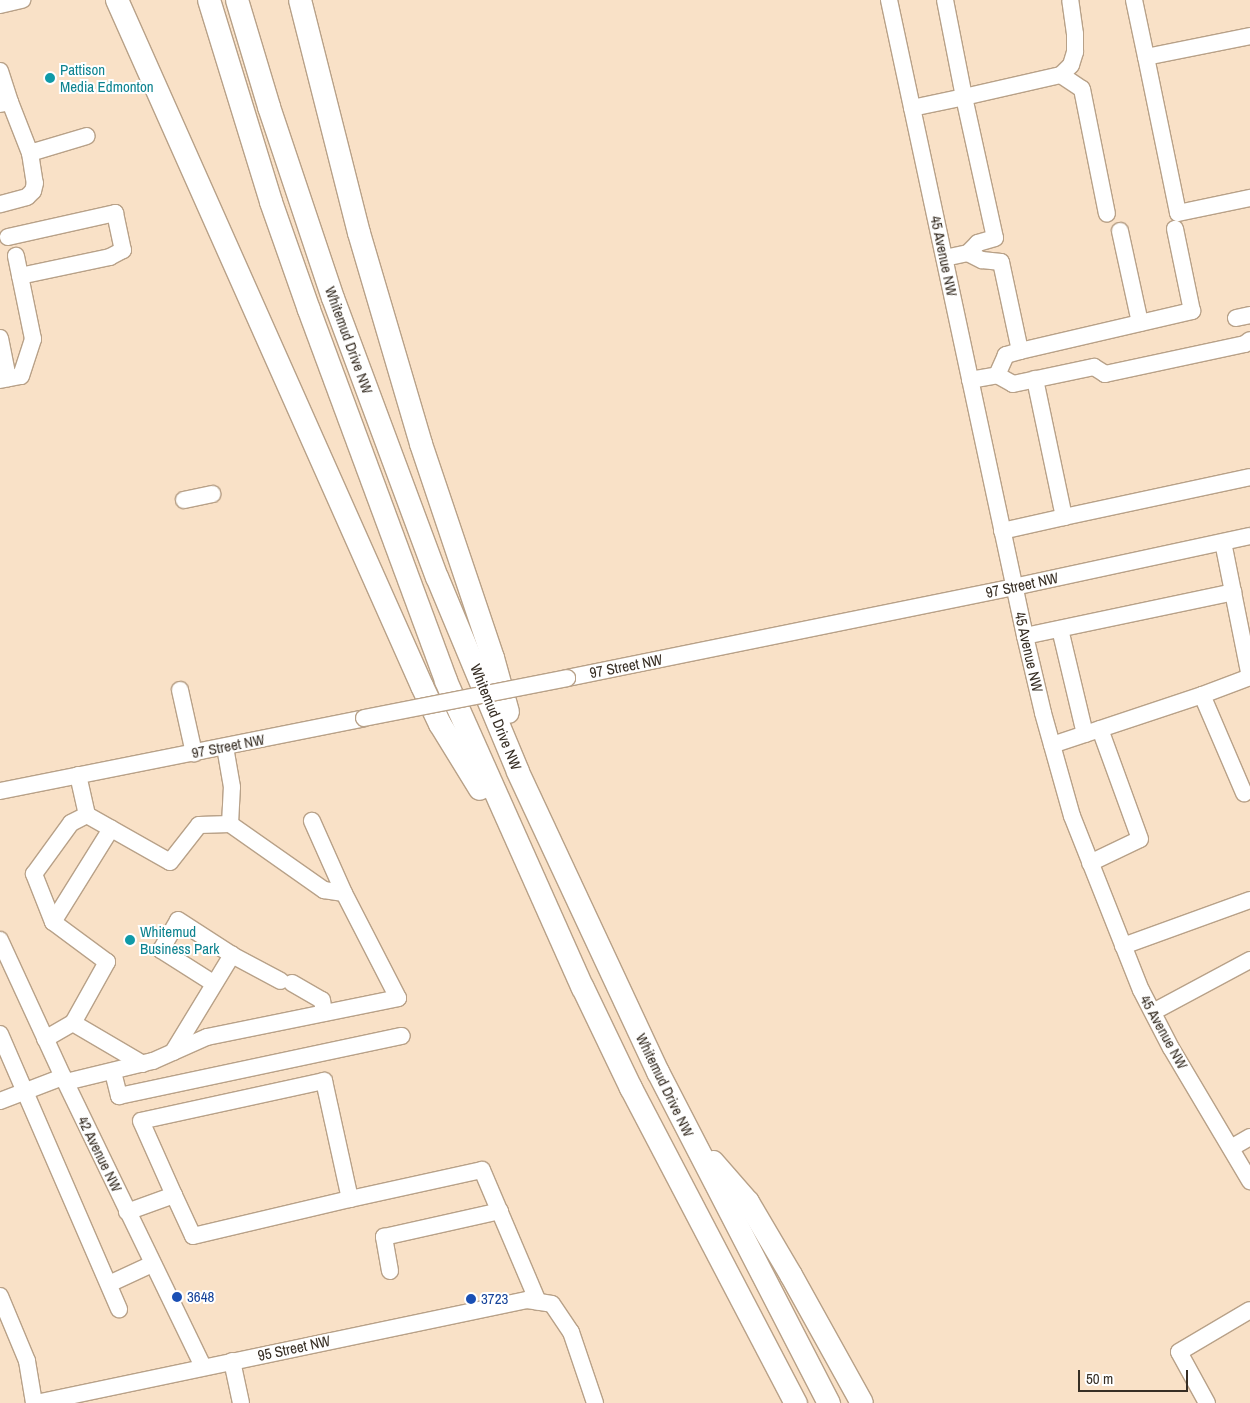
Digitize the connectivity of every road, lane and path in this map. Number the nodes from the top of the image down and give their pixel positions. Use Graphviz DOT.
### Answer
graph roads {
  1 [pos="22,0"];
  2 [pos="119,0"];
  3 [pos="209,0"];
  4 [pos="237,0"];
  5 [pos="300,0"];
  6 [pos="890,0"];
  7 [pos="945,0"];
  8 [pos="1070,0"];
  9 [pos="1134,0"];
  10 [pos="0,5"];
  11 [pos="1250,36"];
  12 [pos="1146,57"];
  13 [pos="0,71"];
  14 [pos="1061,75"];
  15 [pos="964,97"];
  16 [pos="5,103"];
  17 [pos="912,108"];
  18 [pos="87,136"];
  19 [pos="30,152"];
  20 [pos="1250,198"];
  21 [pos="0,204"];
  22 [pos="1108,214"];
  23 [pos="1175,229"];
  24 [pos="1120,231"];
  25 [pos="8,237"];
  26 [pos="968,253"];
  27 [pos="16,256"];
  28 [pos="945,258"];
  29 [pos="20,276"];
  30 [pos="1140,323"];
  31 [pos="0,338"];
  32 [pos="1250,340"];
  33 [pos="1020,351"];
  34 [pos="997,375"];
  35 [pos="10,378"];
  36 [pos="1035,379"];
  37 [pos="970,380"];
  38 [pos="1250,477"];
  39 [pos="212,494"];
  40 [pos="184,500"];
  41 [pos="1064,517"];
  42 [pos="1002,530"];
  43 [pos="1250,536"];
  44 [pos="1223,542"];
  45 [pos="1014,587"];
  46 [pos="1233,592"];
  47 [pos="1060,629"];
  48 [pos="1025,636"];
  49 [pos="180,690"];
  50 [pos="1202,695"];
  51 [pos="1093,731"];
  52 [pos="1052,745"];
  53 [pos="224,746"];
  54 [pos="194,753"];
  55 [pos="518,772"];
  56 [pos="78,775"];
  57 [pos="0,791"];
  58 [pos="1244,793"];
  59 [pos="87,815"];
  60 [pos="312,821"];
  61 [pos="230,824"];
  62 [pos="111,828"];
  63 [pos="524,859"];
  64 [pos="1090,863"];
  65 [pos="344,893"];
  66 [pos="1250,900"];
  67 [pos="52,922"];
  68 [pos="0,942"];
  69 [pos="1123,946"];
  70 [pos="232,954"];
  71 [pos="1250,960"];
  72 [pos="213,983"];
  73 [pos="1153,1012"];
  74 [pos="324,1013"];
  75 [pos="73,1023"];
  76 [pos="0,1034"];
  77 [pos="402,1036"];
  78 [pos="46,1039"];
  79 [pos="173,1052"];
  80 [pos="143,1064"];
  81 [pos="113,1072"];
  82 [pos="64,1080"];
  83 [pos="25,1090"];
  84 [pos="0,1101"];
  85 [pos="687,1131"];
  86 [pos="1250,1137"];
  87 [pos="1232,1148"];
  88 [pos="1250,1181"];
  89 [pos="174,1195"];
  90 [pos="350,1199"];
  91 [pos="500,1211"];
  92 [pos="128,1212"];
  93 [pos="152,1264"];
  94 [pos="390,1271"];
  95 [pos="109,1284"];
  96 [pos="0,1296"];
  97 [pos="545,1303"];
  98 [pos="119,1309"];
  99 [pos="1250,1310"];
  100 [pos="232,1361"];
  101 [pos="203,1367"];
  102 [pos="83,1398"];
  103 [pos="35,1403"];
  104 [pos="241,1403"];
  105 [pos="595,1403"];
  106 [pos="796,1403"];
  107 [pos="829,1403"];
  108 [pos="862,1403"];
  109 [pos="1207,1403"];
  1 -- 10 [label="street"];
  2 -- 63 [label="highway"];
  3 -- 63 [label="highway, Whitemud Drive NW"];
  4 -- 55 [label="highway, Whitemud Drive NW"];
  5 -- 55 [label="highway"];
  6 -- 17 [label="street, 45 Avenue NW"];
  7 -- 15 [label="street"];
  8 -- 14 [label="street"];
  9 -- 12 [label="street"];
  11 -- 12 [label="street"];
  12 -- 20 [label="street"];
  13 -- 16 [label="street"];
  14 -- 15 [label="street"];
  14 -- 22 [label="street"];
  15 -- 17 [label="street"];
  15 -- 26 [label="street"];
  16 -- 19 [label="street"];
  17 -- 28 [label="street, 45 Avenue NW"];
  18 -- 19 [label="street"];
  19 -- 21 [label="street"];
  23 -- 30 [label="street"];
  24 -- 30 [label="street"];
  25 -- 29 [label="street"];
  26 -- 28 [label="street"];
  26 -- 33 [label="street"];
  27 -- 29 [label="street"];
  28 -- 37 [label="street, 45 Avenue NW"];
  29 -- 35 [label="street"];
  30 -- 33 [label="street"];
  31 -- 35 [label="street"];
  32 -- 36 [label="street"];
  33 -- 34 [label="street"];
  34 -- 36 [label="street"];
  34 -- 37 [label="street"];
  36 -- 41 [label="street"];
  37 -- 42 [label="street, 45 Avenue NW"];
  38 -- 41 [label="street"];
  39 -- 40 [label="street"];
  41 -- 42 [label="street"];
  42 -- 45 [label="street, 45 Avenue NW"];
  43 -- 44 [label="street, 97 Street NW"];
  44 -- 45 [label="street, 97 Street NW"];
  44 -- 46 [label="street"];
  45 -- 48 [label="street, 45 Avenue NW"];
  45 -- 53 [label="street, 97 Street NW, bridge"];
  46 -- 47 [label="street"];
  46 -- 50 [label="street"];
  47 -- 48 [label="street"];
  47 -- 51 [label="street"];
  48 -- 52 [label="street, 45 Avenue NW"];
  49 -- 54 [label="street"];
  50 -- 51 [label="street"];
  50 -- 58 [label="street"];
  51 -- 52 [label="street"];
  51 -- 64 [label="street"];
  52 -- 64 [label="street, 45 Avenue NW"];
  53 -- 54 [label="street, 97 Street NW"];
  53 -- 61 [label="street"];
  54 -- 56 [label="street, 97 Street NW"];
  55 -- 85 [label="highway, Whitemud Drive NW"];
  56 -- 57 [label="street, 97 Street NW"];
  56 -- 59 [label="street"];
  59 -- 62 [label="street"];
  59 -- 67 [label="street"];
  60 -- 65 [label="street"];
  61 -- 62 [label="street"];
  61 -- 65 [label="street"];
  62 -- 67 [label="street"];
  63 -- 106 [label="highway, Whitemud Drive NW"];
  64 -- 69 [label="street, 45 Avenue NW"];
  65 -- 74 [label="street"];
  66 -- 69 [label="street"];
  67 -- 75 [label="street"];
  68 -- 78 [label="street, 42 Avenue NW"];
  69 -- 73 [label="street, 45 Avenue NW"];
  70 -- 72 [label="street"];
  70 -- 72 [label="street"];
  70 -- 74 [label="street"];
  71 -- 73 [label="street"];
  72 -- 79 [label="street"];
  73 -- 87 [label="street, 45 Avenue NW"];
  74 -- 79 [label="street"];
  75 -- 78 [label="street"];
  75 -- 80 [label="street"];
  76 -- 83 [label="street"];
  77 -- 81 [label="street"];
  78 -- 82 [label="street, 42 Avenue NW"];
  79 -- 80 [label="street"];
  80 -- 81 [label="street"];
  81 -- 82 [label="street"];
  82 -- 83 [label="street"];
  82 -- 92 [label="street, 42 Avenue NW"];
  83 -- 84 [label="street"];
  83 -- 95 [label="street"];
  85 -- 107 [label="highway, Whitemud Drive NW"];
  85 -- 108 [label="highway"];
  86 -- 87 [label="street"];
  87 -- 88 [label="street, 45 Avenue NW"];
  89 -- 90 [label="street"];
  89 -- 90 [label="street"];
  89 -- 92 [label="street"];
  90 -- 91 [label="street"];
  91 -- 94 [label="street"];
  91 -- 97 [label="street"];
  92 -- 93 [label="street, 42 Avenue NW"];
  93 -- 95 [label="street"];
  93 -- 101 [label="street, 42 Avenue NW"];
  95 -- 98 [label="street"];
  96 -- 103 [label="street"];
  97 -- 100 [label="street, 95 Street NW"];
  97 -- 105 [label="street"];
  99 -- 109 [label="street"];
  100 -- 101 [label="street, 95 Street NW"];
  100 -- 104 [label="street"];
  101 -- 102 [label="street, 95 Street NW"];
  102 -- 103 [label="street, 95 Street NW"];
}
